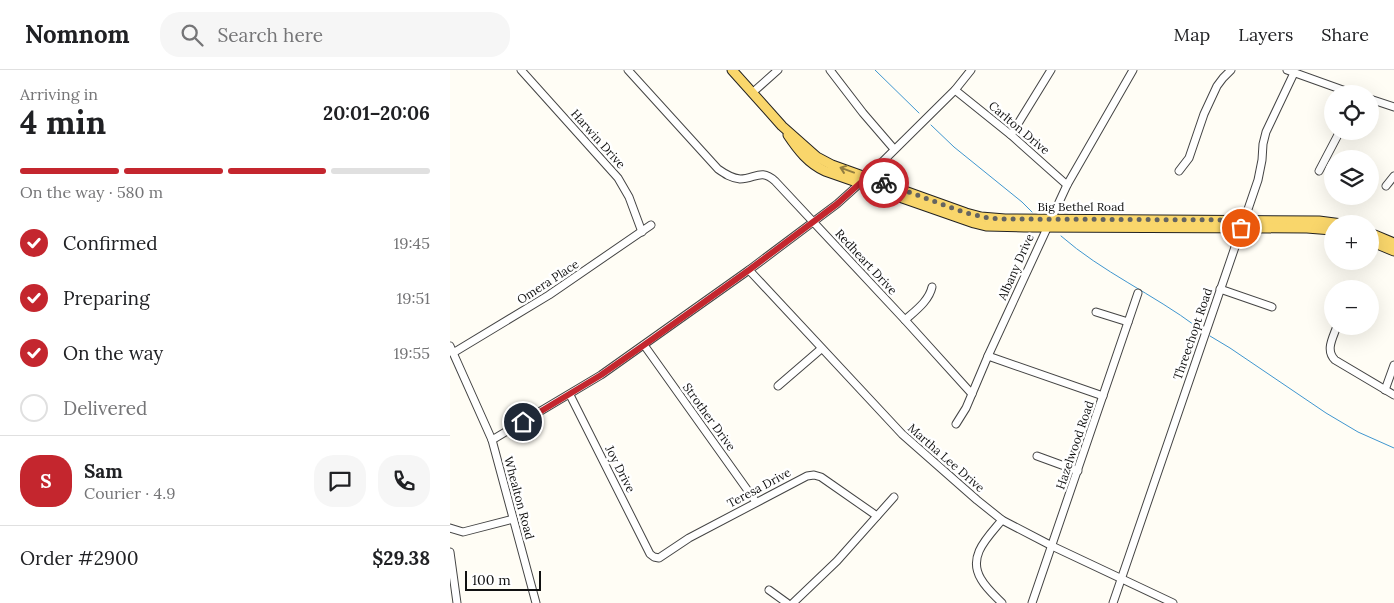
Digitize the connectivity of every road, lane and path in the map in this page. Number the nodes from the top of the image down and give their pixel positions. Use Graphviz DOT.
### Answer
graph roads {
  1 [pos="521,70"];
  2 [pos="628,70"];
  3 [pos="732,70"];
  4 [pos="778,70"];
  5 [pos="830,70"];
  6 [pos="970,70"];
  7 [pos="1051,70"];
  8 [pos="1133,70"];
  9 [pos="1231,70"];
  10 [pos="1290,71"];
  11 [pos="1329,85"];
  12 [pos="955,90"];
  13 [pos="752,93"];
  14 [pos="1379,102"];
  15 [pos="1394,107"];
  16 [pos="1011,135"];
  17 [pos="1335,140"];
  18 [pos="894,149"];
  19 [pos="1180,171"];
  20 [pos="1319,171"];
  21 [pos="1394,176"];
  22 [pos="863,180"];
  23 [pos="1067,185"];
  24 [pos="1386,186"];
  25 [pos="813,222"];
  26 [pos="1324,222"];
  27 [pos="1048,223"];
  28 [pos="1242,224"];
  29 [pos="652,226"];
  30 [pos="1324,229"];
  31 [pos="642,232"];
  32 [pos="1379,237"];
  33 [pos="1394,243"];
  34 [pos="1379,245"];
  35 [pos="1394,251"];
  36 [pos="749,270"];
  37 [pos="932,287"];
  38 [pos="1220,289"];
  39 [pos="1138,293"];
  40 [pos="1272,307"];
  41 [pos="1096,312"];
  42 [pos="905,320"];
  43 [pos="1128,322"];
  44 [pos="1334,335"];
  45 [pos="644,345"];
  46 [pos="821,349"];
  47 [pos="452,350"];
  48 [pos="988,356"];
  49 [pos="1394,365"];
  50 [pos="778,386"];
  51 [pos="1385,390"];
  52 [pos="972,394"];
  53 [pos="570,395"];
  54 [pos="1103,396"];
  55 [pos="1394,396"];
  56 [pos="956,424"];
  57 [pos="492,440"];
  58 [pos="1037,456"];
  59 [pos="1078,471"];
  60 [pos="894,497"];
  61 [pos="756,502"];
  62 [pos="877,516"];
  63 [pos="513,519"];
  64 [pos="1002,520"];
  65 [pos="450,528"];
  66 [pos="1052,546"];
  67 [pos="450,552"];
  68 [pos="650,554"];
  69 [pos="1122,578"];
  70 [pos="769,590"];
  71 [pos="457,603"];
  72 [pos="536,603"];
  73 [pos="787,603"];
  74 [pos="793,603"];
  75 [pos="1002,603"];
  76 [pos="1032,603"];
  77 [pos="1113,603"];
  78 [pos="1173,603"];
  1 -- 31 [label="street, Harwin Drive"];
  2 -- 25 [label="street, Redheart Drive"];
  3 -- 13 [label="main road, Big Bethel Road"];
  4 -- 13 [label="street"];
  5 -- 18 [label="street"];
  6 -- 12 [label="street"];
  7 -- 16 [label="street"];
  8 -- 23 [label="street, Albany Drive"];
  9 -- 19 [label="street"];
  10 -- 11 [label="street"];
  10 -- 28 [label="street, Threechopt Road"];
  12 -- 16 [label="street, Carlton Drive"];
  12 -- 18 [label="street"];
  13 -- 22 [label="main road, Big Bethel Road"];
  14 -- 15 [label="street"];
  16 -- 23 [label="street, Carlton Drive"];
  17 -- 20 [label="street"];
  18 -- 22 [label="street"];
  21 -- 24 [label="street"];
  22 -- 25 [label="street"];
  22 -- 27 [label="main road, Big Bethel Road"];
  23 -- 27 [label="street, Albany Drive"];
  25 -- 36 [label="street"];
  25 -- 42 [label="street, Redheart Drive"];
  26 -- 28 [label="main road, Big Bethel Road"];
  27 -- 28 [label="main road, Big Bethel Road"];
  27 -- 48 [label="street, Albany Drive"];
  28 -- 30 [label="main road, Big Bethel Road"];
  28 -- 38 [label="street, Threechopt Road"];
  29 -- 31 [label="street, Omera Place"];
  31 -- 47 [label="street, Omera Place"];
  32 -- 33 [label="main road"];
  34 -- 35 [label="main road"];
  36 -- 45 [label="street"];
  36 -- 46 [label="street, Martha Lee Drive"];
  37 -- 42 [label="street"];
  38 -- 40 [label="street"];
  38 -- 69 [label="street, Threechopt Road"];
  39 -- 43 [label="street, Hazelwood Road"];
  41 -- 43 [label="street"];
  42 -- 52 [label="street, Redheart Drive"];
  43 -- 54 [label="street, Hazelwood Road"];
  44 -- 51 [label="street"];
  45 -- 53 [label="street"];
  45 -- 61 [label="street, Strother Drive"];
  46 -- 50 [label="street"];
  46 -- 64 [label="street, Martha Lee Drive"];
  47 -- 57 [label="street, Whealton Road"];
  48 -- 52 [label="street, Albany Drive"];
  48 -- 54 [label="street"];
  49 -- 51 [label="street"];
  51 -- 55 [label="street"];
  52 -- 56 [label="street, Albany Drive"];
  53 -- 57 [label="street"];
  53 -- 68 [label="street, Joy Drive"];
  54 -- 59 [label="street, Hazelwood Road"];
  57 -- 63 [label="street, Whealton Road"];
  58 -- 59 [label="street"];
  59 -- 66 [label="street, Hazelwood Road"];
  60 -- 62 [label="street"];
  61 -- 62 [label="street, Teresa Drive"];
  61 -- 68 [label="street, Teresa Drive"];
  62 -- 74 [label="street"];
  63 -- 65 [label="street"];
  63 -- 72 [label="street, Whealton Road"];
  64 -- 66 [label="street, Martha Lee Drive"];
  64 -- 75 [label="street"];
  66 -- 69 [label="street, Martha Lee Drive"];
  66 -- 76 [label="street, Hazelwood Road"];
  67 -- 71 [label="street"];
  69 -- 77 [label="street, Threechopt Road"];
  69 -- 78 [label="street, Martha Lee Drive"];
  70 -- 73 [label="street"];
}
